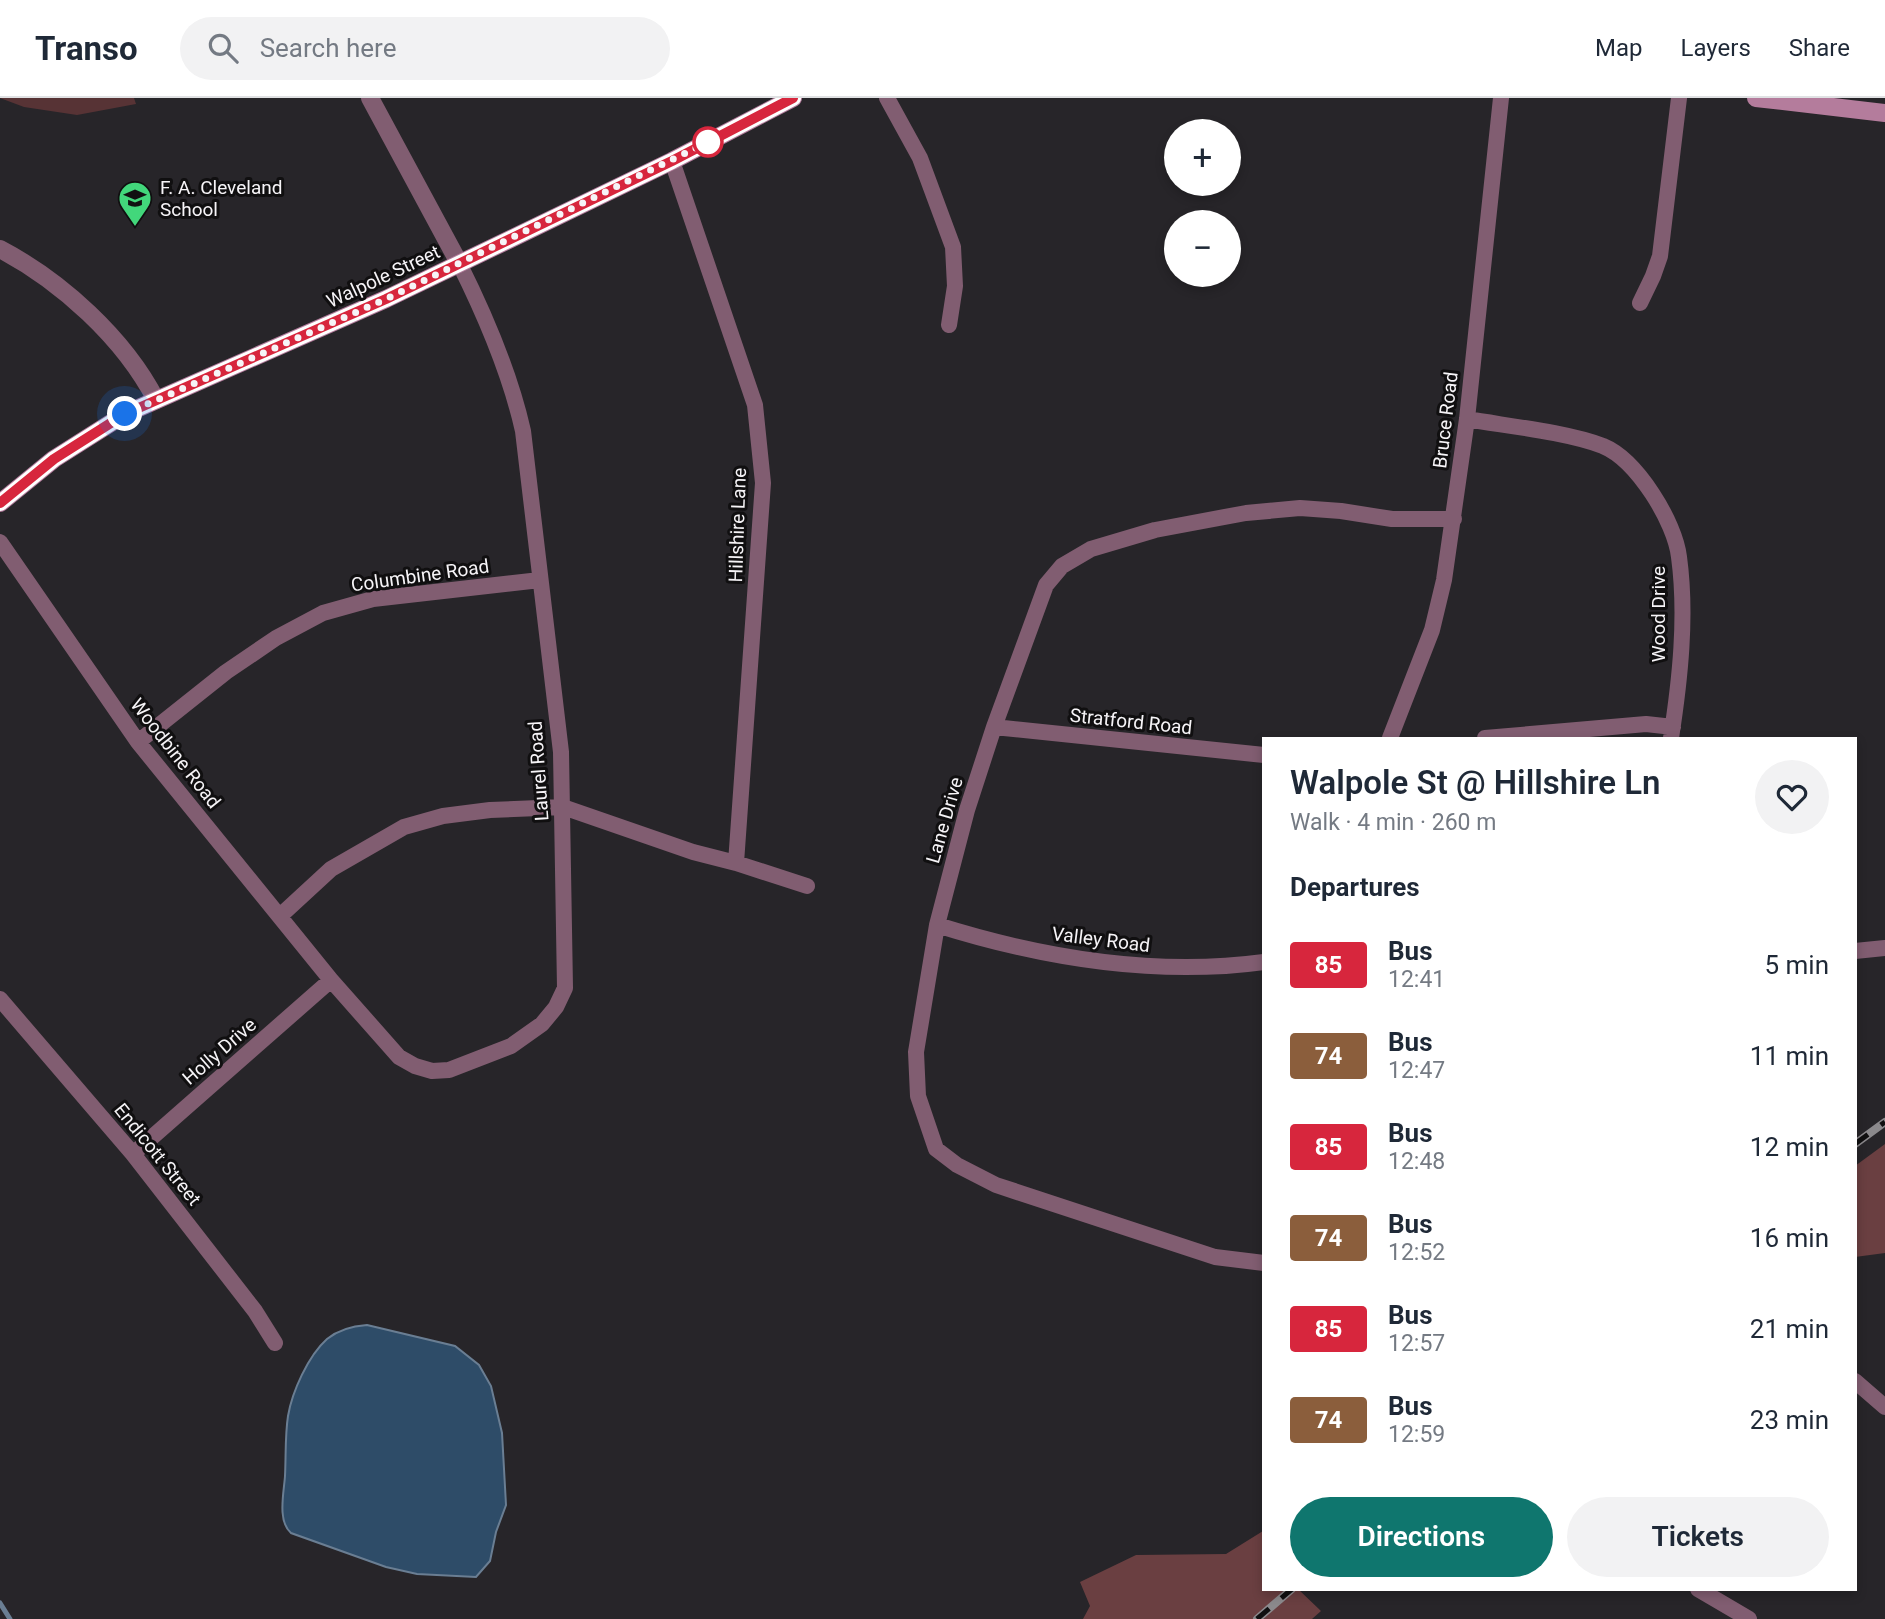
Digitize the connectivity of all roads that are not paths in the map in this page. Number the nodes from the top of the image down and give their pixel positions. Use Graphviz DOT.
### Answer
graph roads {
  1 [pos="370,98"];
  2 [pos="793,98"];
  3 [pos="887,98"];
  4 [pos="1501,98"];
  5 [pos="1679,98"];
  6 [pos="1756,98"];
  7 [pos="1885,113"];
  8 [pos="672,161"];
  9 [pos="0,249"];
  10 [pos="459,263"];
  11 [pos="1640,303"];
  12 [pos="949,325"];
  13 [pos="156,400"];
  14 [pos="1467,419"];
  15 [pos="0,503"];
  16 [pos="1454,519"];
  17 [pos="0,542"];
  18 [pos="540,580"];
  19 [pos="994,727"];
  20 [pos="1672,733"];
  21 [pos="1390,737"];
  22 [pos="1496,737"];
  23 [pos="138,742"];
  24 [pos="1262,755"];
  25 [pos="563,807"];
  26 [pos="736,863"];
  27 [pos="807,886"];
  28 [pos="280,916"];
  29 [pos="937,925"];
  30 [pos="1885,948"];
  31 [pos="1857,951"];
  32 [pos="1262,962"];
  33 [pos="331,979"];
  34 [pos="0,999"];
  35 [pos="133,1154"];
  36 [pos="1262,1263"];
  37 [pos="275,1343"];
  38 [pos="1857,1383"];
  39 [pos="1885,1407"];
  40 [pos="1702,1591"];
  41 [pos="1749,1619"];
  1 -- 10 [label="street"];
  2 -- 8 [label="main road, Walpole Street"];
  3 -- 12 [label="street"];
  4 -- 14 [label="street, Bruce Road"];
  5 -- 11 [label="street"];
  6 -- 7 [label="main road"];
  8 -- 10 [label="main road, Walpole Street"];
  8 -- 26 [label="street, Hillshire Lane"];
  9 -- 13 [label="street"];
  10 -- 13 [label="main road, Walpole Street"];
  10 -- 18 [label="street, Laurel Road"];
  13 -- 15 [label="main road, Walpole Street"];
  14 -- 16 [label="street, Bruce Road"];
  14 -- 20 [label="street, Wood Drive"];
  16 -- 19 [label="street, Lane Drive"];
  16 -- 21 [label="street, Bruce Road"];
  17 -- 23 [label="street, Woodbine Road"];
  18 -- 23 [label="street, Columbine Road"];
  18 -- 25 [label="street, Laurel Road"];
  19 -- 24 [label="street, Stratford Road"];
  19 -- 29 [label="street, Lane Drive"];
  20 -- 22 [label="street"];
  23 -- 28 [label="street, Woodbine Road"];
  25 -- 26 [label="street"];
  25 -- 28 [label="street"];
  25 -- 33 [label="street, Laurel Road"];
  26 -- 27 [label="street"];
  28 -- 33 [label="street, Woodbine Road"];
  29 -- 32 [label="street, Valley Road"];
  29 -- 36 [label="street, Lane Drive"];
  30 -- 31 [label="street"];
  33 -- 35 [label="street, Holly Drive"];
  34 -- 35 [label="street, Endicott Street"];
  35 -- 37 [label="street, Endicott Street"];
  38 -- 39 [label="street"];
  40 -- 41 [label="street"];
}
